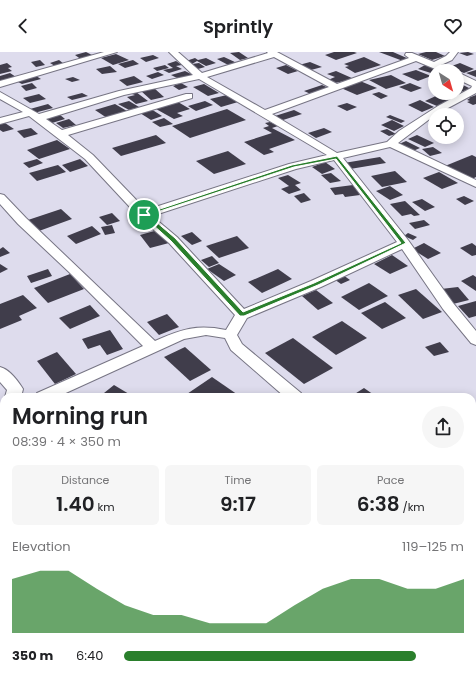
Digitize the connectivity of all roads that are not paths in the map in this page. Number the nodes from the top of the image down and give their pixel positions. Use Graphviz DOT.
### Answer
graph roads {
  1 [pos="113,52"];
  2 [pos="173,52"];
  3 [pos="402,52"];
  4 [pos="454,52"];
  5 [pos="273,53"];
  6 [pos="71,55"];
  7 [pos="417,58"];
  8 [pos="80,61"];
  9 [pos="432,64"];
  10 [pos="437,64"];
  11 [pos="200,76"];
  12 [pos="464,80"];
  13 [pos="0,84"];
  14 [pos="476,86"];
  15 [pos="337,88"];
  16 [pos="0,95"];
  17 [pos="189,96"];
  18 [pos="263,114"];
  19 [pos="34,115"];
  20 [pos="0,121"];
  21 [pos="61,134"];
  22 [pos="390,144"];
  23 [pos="337,157"];
  24 [pos="476,184"];
  25 [pos="0,197"];
  26 [pos="144,215"];
  27 [pos="404,243"];
  28 [pos="242,315"];
  29 [pos="230,335"];
  30 [pos="476,340"];
  31 [pos="154,348"];
  32 [pos="0,372"];
  33 [pos="14,393"];
  34 [pos="52,393"];
  35 [pos="291,393"];
  1 -- 8 [label="street"];
  2 -- 11 [label="street"];
  3 -- 7 [label="street"];
  4 -- 10 [label="street"];
  5 -- 11 [label="street"];
  5 -- 15 [label="street"];
  6 -- 8 [label="street"];
  7 -- 9 [label="street"];
  7 -- 15 [label="street"];
  8 -- 13 [label="street"];
  11 -- 18 [label="street"];
  11 -- 19 [label="street"];
  12 -- 14 [label="street"];
  14 -- 22 [label="street"];
  15 -- 18 [label="street"];
  16 -- 19 [label="street"];
  17 -- 21 [label="street"];
  18 -- 23 [label="street"];
  19 -- 20 [label="street"];
  19 -- 21 [label="street"];
  21 -- 26 [label="street"];
  22 -- 23 [label="street"];
  22 -- 24 [label="street"];
  23 -- 26 [label="street"];
  23 -- 27 [label="street"];
  25 -- 31 [label="street"];
  26 -- 28 [label="street"];
  27 -- 28 [label="street"];
  27 -- 30 [label="street"];
  28 -- 29 [label="street"];
  29 -- 31 [label="street"];
  29 -- 35 [label="street"];
  31 -- 34 [label="street"];
  32 -- 33 [label="street"];
}
